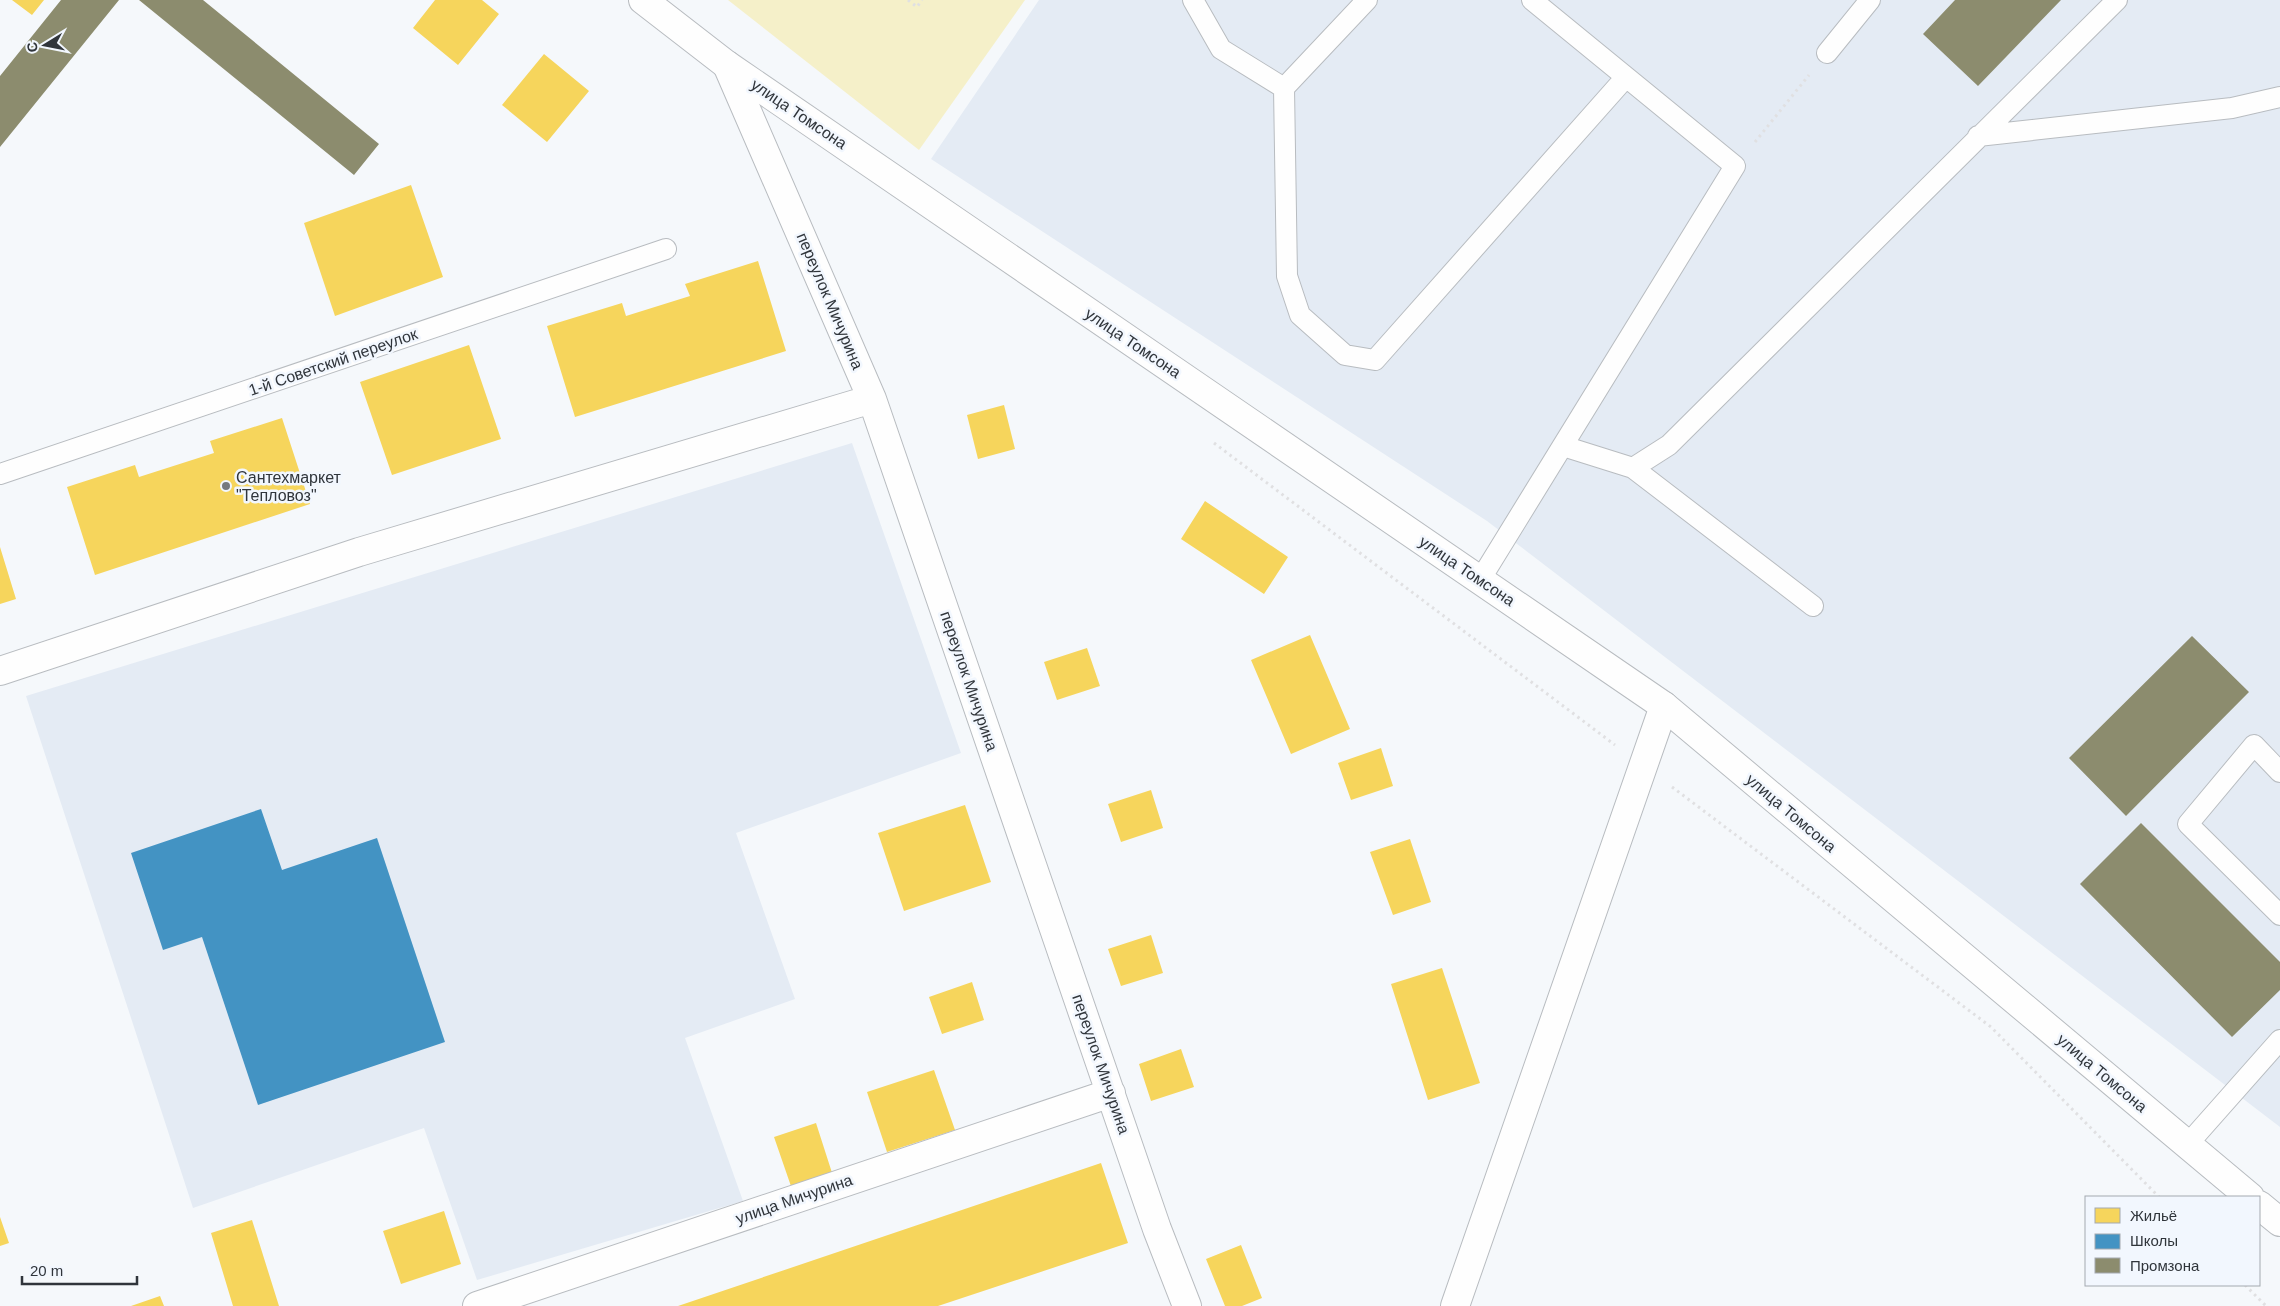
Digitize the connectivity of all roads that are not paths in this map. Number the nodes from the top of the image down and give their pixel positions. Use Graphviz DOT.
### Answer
graph roads {
  1 [pos="643,0"];
  2 [pos="1193,0"];
  3 [pos="1367,0"];
  4 [pos="1532,0"];
  5 [pos="1870,0"];
  6 [pos="2117,0"];
  7 [pos="1827,54"];
  8 [pos="727,65"];
  9 [pos="1626,77"];
  10 [pos="1284,88"];
  11 [pos="2280,97"];
  12 [pos="1978,136"];
  13 [pos="666,249"];
  14 [pos="872,399"];
  15 [pos="1563,446"];
  16 [pos="1633,468"];
  17 [pos="0,474"];
  18 [pos="1480,580"];
  19 [pos="1813,606"];
  20 [pos="0,672"];
  21 [pos="1664,706"];
  22 [pos="2280,772"];
  23 [pos="2280,914"];
  24 [pos="2280,1040"];
  25 [pos="1111,1093"];
  26 [pos="2188,1145"];
  27 [pos="2249,1196"];
  28 [pos="2260,1206"];
  29 [pos="2280,1222"];
  30 [pos="477,1306"];
  31 [pos="1188,1306"];
  32 [pos="1455,1306"];
  1 -- 8 [label="street, улица Томсона"];
  2 -- 10 [label="lane"];
  3 -- 10 [label="lane"];
  4 -- 9 [label="lane"];
  5 -- 7 [label="lane"];
  6 -- 12 [label="lane"];
  8 -- 14 [label="street, переулок Мичурина"];
  8 -- 18 [label="street, улица Томсона"];
  9 -- 10 [label="lane"];
  9 -- 15 [label="lane"];
  11 -- 12 [label="lane"];
  12 -- 16 [label="lane"];
  13 -- 17 [label="lane, 1-й Советский переулок"];
  14 -- 20 [label="street"];
  14 -- 25 [label="street, переулок Мичурина"];
  15 -- 16 [label="lane"];
  15 -- 18 [label="lane"];
  16 -- 19 [label="lane"];
  18 -- 21 [label="street, улица Томсона"];
  21 -- 26 [label="street, улица Томсона"];
  21 -- 32 [label="street"];
  22 -- 23 [label="lane"];
  24 -- 26 [label="lane"];
  25 -- 30 [label="street, улица Мичурина"];
  25 -- 31 [label="street, переулок Мичурина"];
  26 -- 27 [label="street, улица Томсона"];
  28 -- 29 [label="street"];
}
